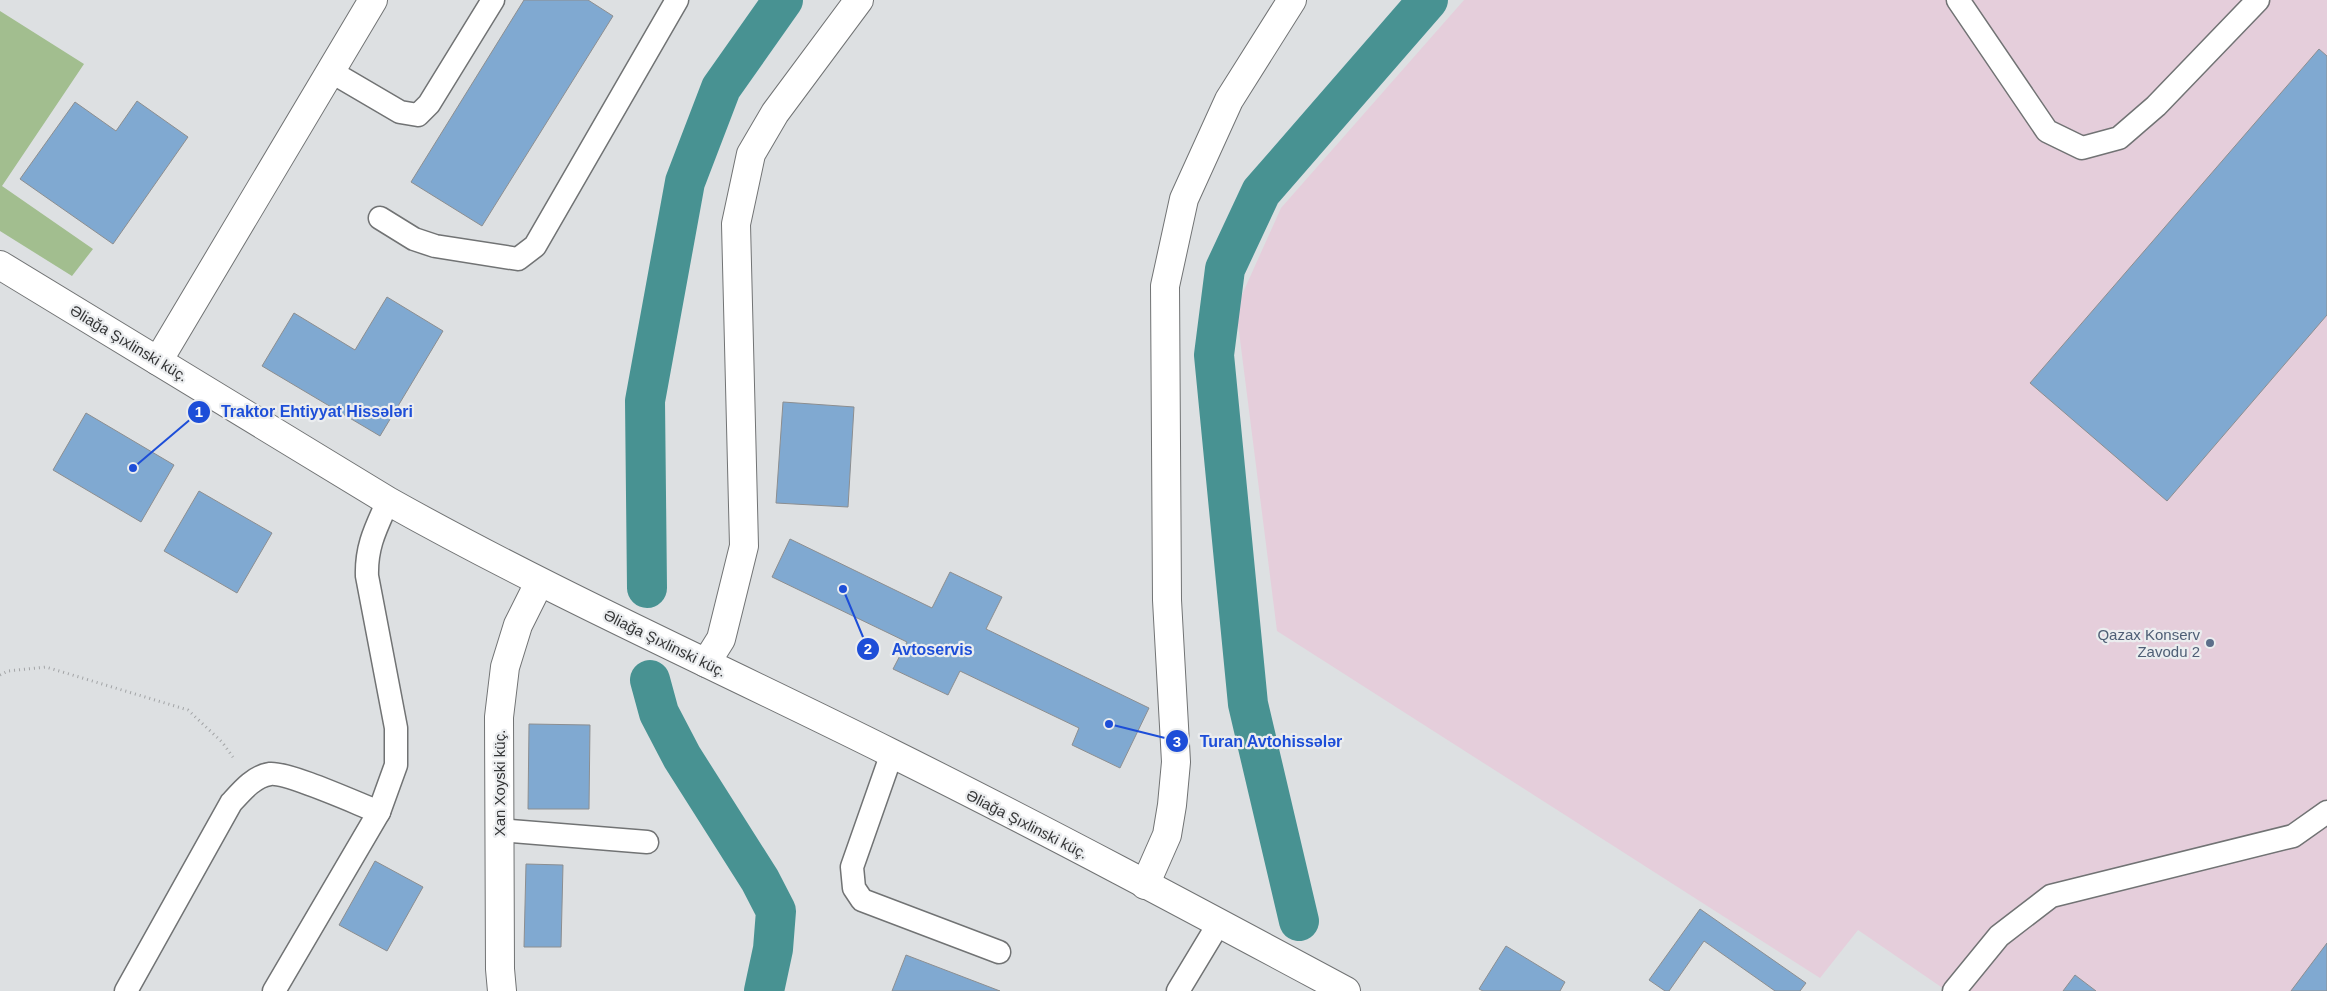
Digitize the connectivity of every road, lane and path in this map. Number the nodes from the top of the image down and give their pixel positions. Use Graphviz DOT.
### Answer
graph roads {
  1 [pos="373,0"];
  2 [pos="493,0"];
  3 [pos="677,0"];
  4 [pos="859,0"];
  5 [pos="1292,0"];
  6 [pos="1958,0"];
  7 [pos="2258,0"];
  8 [pos="330,71"];
  9 [pos="380,218"];
  10 [pos="0,266"];
  11 [pos="158,361"];
  12 [pos="388,501"];
  13 [pos="540,583"];
  14 [pos="706,663"];
  15 [pos="0,675"];
  16 [pos="892,753"];
  17 [pos="251,782"];
  18 [pos="379,812"];
  19 [pos="2327,812"];
  20 [pos="499,830"];
  21 [pos="648,842"];
  22 [pos="1145,885"];
  23 [pos="1219,923"];
  24 [pos="999,952"];
  25 [pos="126,991"];
  26 [pos="274,991"];
  27 [pos="502,991"];
  28 [pos="1178,991"];
  29 [pos="1346,991"];
  30 [pos="1954,991"];
  1 -- 8 [label="street"];
  2 -- 8 [label="lane"];
  3 -- 9 [label="lane"];
  4 -- 14 [label="street"];
  5 -- 22 [label="street"];
  6 -- 7 [label="lane"];
  8 -- 11 [label="street"];
  10 -- 11 [label="street, Əliağa Şıxlinski küç."];
  11 -- 12 [label="street, Əliağa Şıxlinski küç."];
  12 -- 13 [label="street, Əliağa Şıxlinski küç."];
  12 -- 18 [label="lane"];
  13 -- 14 [label="street, Əliağa Şıxlinski küç."];
  13 -- 20 [label="street, Xan Xoyski küç."];
  14 -- 16 [label="street, Əliağa Şıxlinski küç."];
  15 -- 17 [label="path"];
  16 -- 22 [label="street, Əliağa Şıxlinski küç."];
  16 -- 24 [label="lane"];
  17 -- 18 [label="lane"];
  17 -- 25 [label="lane"];
  18 -- 26 [label="lane"];
  19 -- 30 [label="lane"];
  20 -- 21 [label="lane"];
  20 -- 27 [label="street, Xan Xoyski küç."];
  22 -- 23 [label="street, Əliağa Şıxlinski küç."];
  23 -- 28 [label="lane"];
  23 -- 29 [label="street, Əliağa Şıxlinski küç."];
}
